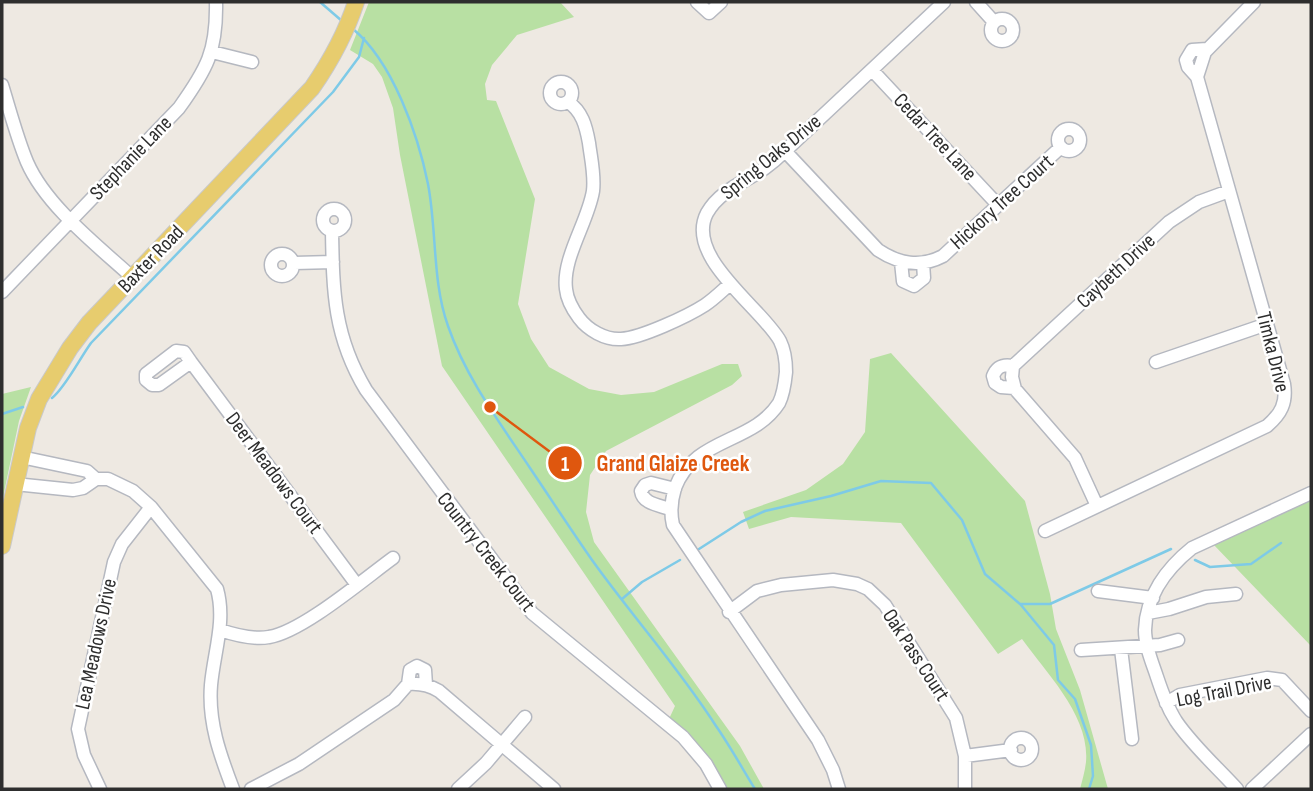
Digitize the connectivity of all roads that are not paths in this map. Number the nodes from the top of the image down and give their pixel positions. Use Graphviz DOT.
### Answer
graph roads {
  1 [pos="216,2"];
  2 [pos="697,2"];
  3 [pos="721,2"];
  4 [pos="944,2"];
  5 [pos="976,2"];
  6 [pos="1254,2"];
  7 [pos="355,4"];
  8 [pos="994,22"];
  9 [pos="212,52"];
  10 [pos="252,62"];
  11 [pos="872,70"];
  12 [pos="2,85"];
  13 [pos="568,102"];
  14 [pos="1062,147"];
  15 [pos="785,151"];
  16 [pos="1229,191"];
  17 [pos="998,205"];
  18 [pos="71,219"];
  19 [pos="332,232"];
  20 [pos="333,262"];
  21 [pos="901,262"];
  22 [pos="293,263"];
  23 [pos="923,263"];
  24 [pos="133,278"];
  25 [pos="730,284"];
  26 [pos="2,292"];
  27 [pos="1267,324"];
  28 [pos="191,362"];
  29 [pos="1156,362"];
  30 [pos="1013,366"];
  31 [pos="1014,388"];
  32 [pos="21,457"];
  33 [pos="96,478"];
  34 [pos="15,484"];
  35 [pos="675,489"];
  36 [pos="1311,493"];
  37 [pos="1097,506"];
  38 [pos="151,507"];
  39 [pos="670,509"];
  40 [pos="1045,531"];
  41 [pos="2,546"];
  42 [pos="393,558"];
  43 [pos="357,585"];
  44 [pos="1098,591"];
  45 [pos="1236,594"];
  46 [pos="1153,598"];
  47 [pos="729,612"];
  48 [pos="1148,612"];
  49 [pos="220,630"];
  50 [pos="1178,640"];
  51 [pos="1147,646"];
  52 [pos="1121,649"];
  53 [pos="1081,650"];
  54 [pos="1166,703"];
  55 [pos="1311,711"];
  56 [pos="525,717"];
  57 [pos="1311,734"];
  58 [pos="1132,739"];
  59 [pos="501,745"];
  60 [pos="1011,750"];
  61 [pos="965,756"];
  62 [pos="100,789"];
  63 [pos="233,789"];
  64 [pos="251,789"];
  65 [pos="458,789"];
  66 [pos="554,789"];
  67 [pos="720,789"];
  68 [pos="839,789"];
  69 [pos="965,789"];
  70 [pos="1237,789"];
  71 [pos="1252,789"];
  1 -- 9 [label="street, Stephanie Lane"];
  2 -- 3 [label="street"];
  4 -- 11 [label="street, Spring Oaks Drive"];
  5 -- 8 [label="street"];
  6 -- 16 [label="street, Timka Drive"];
  7 -- 24 [label="main road, Baxter Road"];
  9 -- 10 [label="street"];
  9 -- 18 [label="street, Stephanie Lane"];
  11 -- 15 [label="street, Spring Oaks Drive"];
  11 -- 17 [label="street, Cedar Tree Lane"];
  12 -- 18 [label="street"];
  13 -- 25 [label="street"];
  14 -- 17 [label="street, Hickory Tree Court"];
  15 -- 21 [label="street"];
  15 -- 25 [label="street, Spring Oaks Drive"];
  16 -- 27 [label="street, Timka Drive"];
  16 -- 30 [label="street, Caybeth Drive"];
  17 -- 23 [label="street, Hickory Tree Court"];
  18 -- 24 [label="street"];
  18 -- 26 [label="street, Stephanie Lane"];
  19 -- 20 [label="street, Country Creek Court"];
  20 -- 22 [label="street"];
  20 -- 67 [label="street, Country Creek Court"];
  21 -- 23 [label="street"];
  21 -- 23 [label="street"];
  24 -- 32 [label="main road, Baxter Road"];
  25 -- 35 [label="street, Spring Oaks Drive"];
  27 -- 29 [label="street"];
  27 -- 37 [label="street, Timka Drive"];
  28 -- 43 [label="street, Deer Meadows Court"];
  30 -- 31 [label="street"];
  30 -- 31 [label="street, Caybeth Drive"];
  31 -- 37 [label="street, Caybeth Drive"];
  32 -- 33 [label="street"];
  32 -- 34 [label="main road, Baxter Road"];
  33 -- 34 [label="street"];
  33 -- 38 [label="street"];
  34 -- 41 [label="main road, Baxter Road"];
  35 -- 39 [label="street, Spring Oaks Drive"];
  35 -- 39 [label="street"];
  36 -- 46 [label="street"];
  37 -- 40 [label="street, Timka Drive"];
  38 -- 49 [label="street"];
  38 -- 62 [label="street, Lea Meadows Drive"];
  39 -- 47 [label="street"];
  42 -- 43 [label="street"];
  43 -- 49 [label="street"];
  44 -- 46 [label="street"];
  45 -- 48 [label="street"];
  46 -- 48 [label="street"];
  47 -- 61 [label="street, Oak Pass Court"];
  47 -- 68 [label="street"];
  48 -- 51 [label="street"];
  49 -- 63 [label="street"];
  50 -- 51 [label="street"];
  51 -- 52 [label="street"];
  51 -- 54 [label="street"];
  52 -- 53 [label="street"];
  52 -- 58 [label="street"];
  54 -- 55 [label="street, Log Trail Drive"];
  54 -- 70 [label="street"];
  56 -- 59 [label="street"];
  57 -- 71 [label="street"];
  59 -- 64 [label="street"];
  59 -- 65 [label="street"];
  59 -- 66 [label="street"];
  60 -- 61 [label="street"];
  61 -- 69 [label="street, Oak Pass Court"];
}
